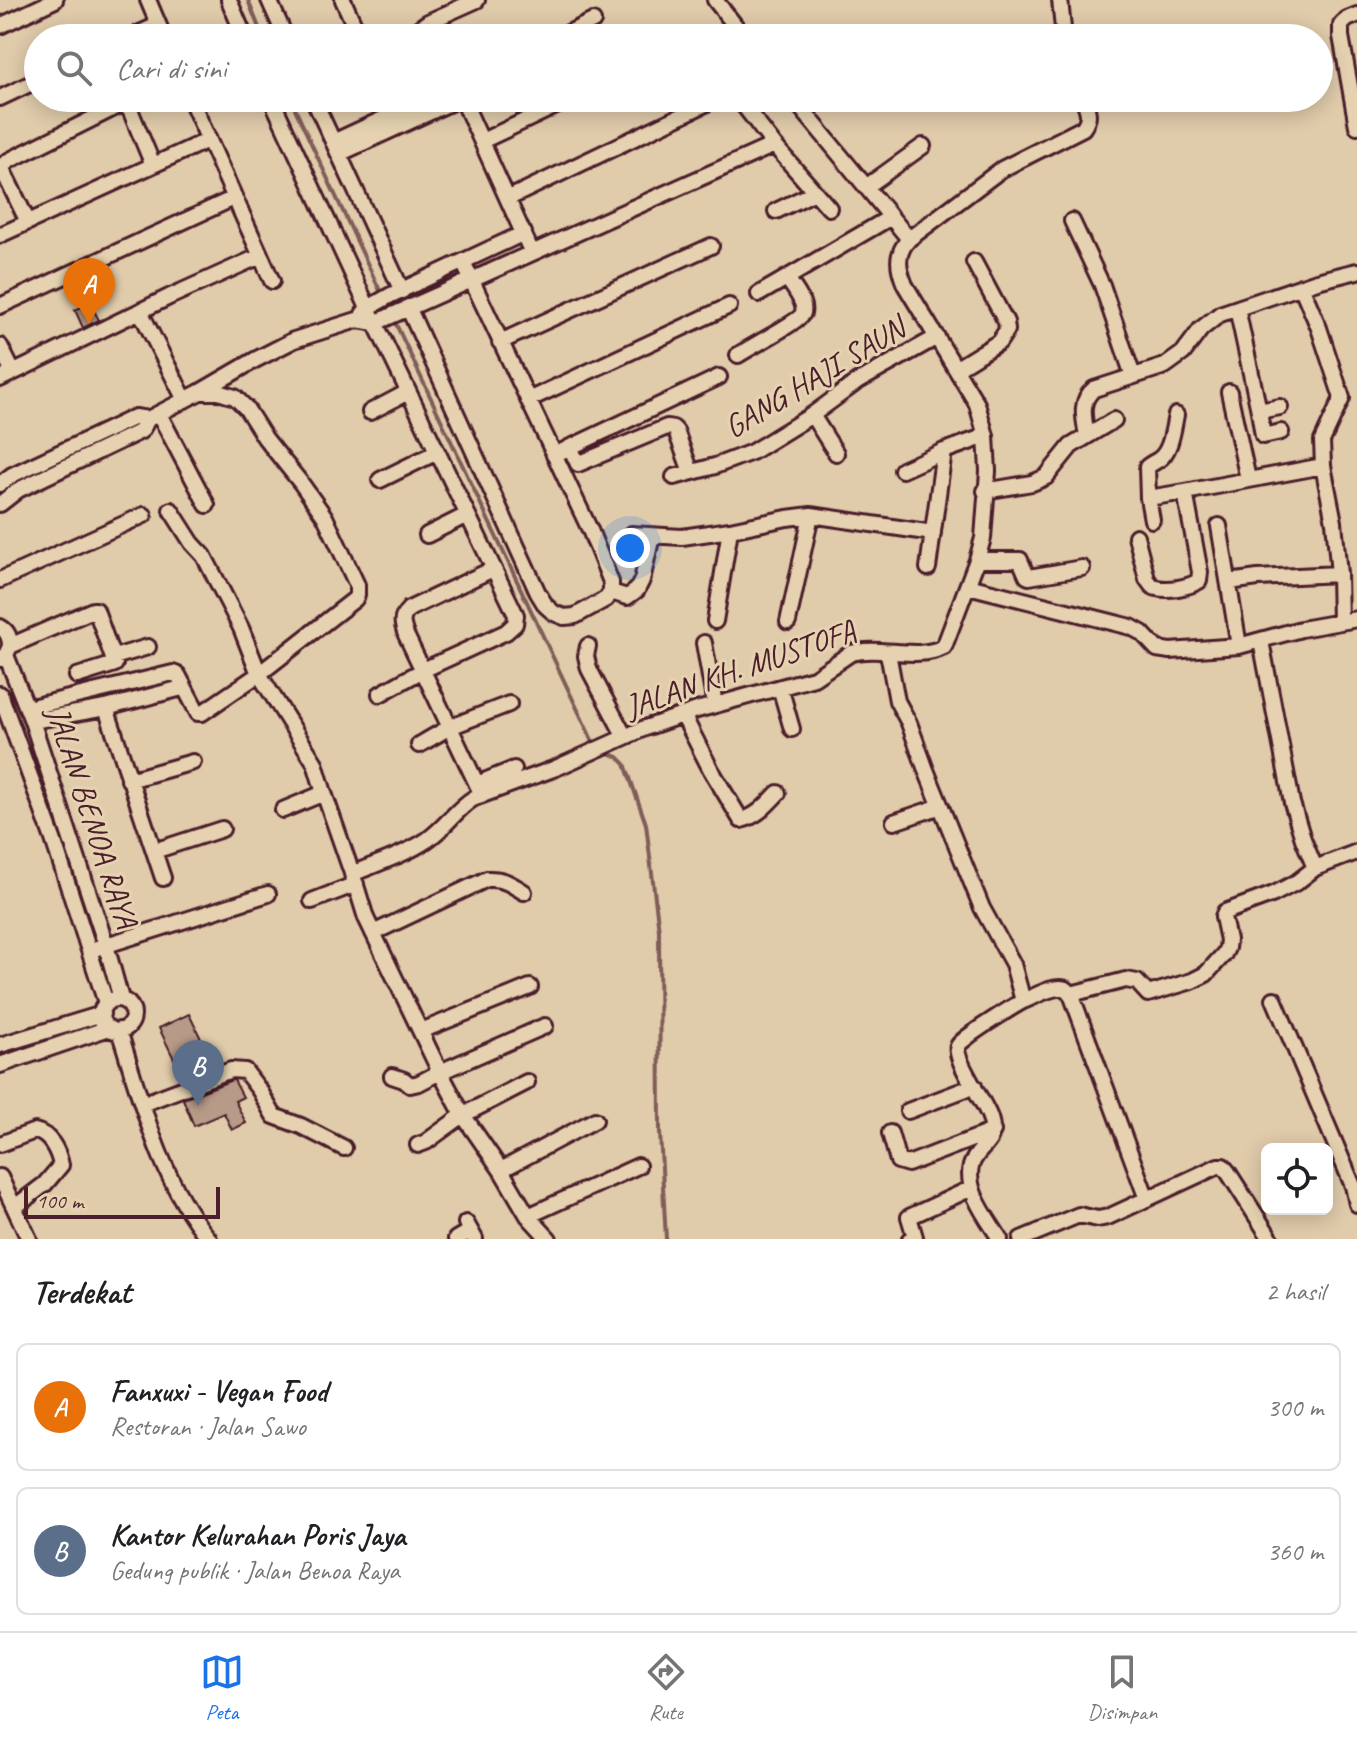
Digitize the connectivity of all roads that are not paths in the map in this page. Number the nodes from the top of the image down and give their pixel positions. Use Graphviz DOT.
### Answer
graph roads {
  1 [pos="55,0"];
  2 [pos="148,0"];
  3 [pos="229,0"];
  4 [pos="269,0"];
  5 [pos="477,0"];
  6 [pos="715,0"];
  7 [pos="1060,0"];
  8 [pos="349,3"];
  9 [pos="454,4"];
  10 [pos="1357,15"];
  11 [pos="2,21"];
  12 [pos="593,21"];
  13 [pos="158,24"];
  14 [pos="239,24"];
  15 [pos="280,24"];
  16 [pos="356,24"];
  17 [pos="425,24"];
  18 [pos="587,24"];
  19 [pos="734,24"];
  20 [pos="1063,24"];
  21 [pos="24,87"];
  22 [pos="0,98"];
  23 [pos="106,112"];
  24 [pos="131,112"];
  25 [pos="196,112"];
  26 [pos="278,112"];
  27 [pos="319,112"];
  28 [pos="398,112"];
  29 [pos="426,112"];
  30 [pos="468,112"];
  31 [pos="543,112"];
  32 [pos="689,112"];
  33 [pos="749,112"];
  34 [pos="804,112"];
  35 [pos="1088,112"];
  36 [pos="394,114"];
  37 [pos="1357,126"];
  38 [pos="208,140"];
  39 [pos="482,141"];
  40 [pos="774,145"];
  41 [pos="923,146"];
  42 [pos="336,148"];
  43 [pos="153,165"];
  44 [pos="866,187"];
  45 [pos="815,192"];
  46 [pos="234,198"];
  47 [pos="509,198"];
  48 [pos="829,208"];
  49 [pos="776,211"];
  50 [pos="891,217"];
  51 [pos="1072,221"];
  52 [pos="28,222"];
  53 [pos="524,233"];
  54 [pos="0,235"];
  55 [pos="909,239"];
  56 [pos="711,246"];
  57 [pos="532,253"];
  58 [pos="260,256"];
  59 [pos="463,262"];
  60 [pos="974,262"];
  61 [pos="1357,271"];
  62 [pos="430,278"];
  63 [pos="787,278"];
  64 [pos="470,279"];
  65 [pos="272,281"];
  66 [pos="1301,286"];
  67 [pos="396,293"];
  68 [pos="759,294"];
  69 [pos="435,295"];
  70 [pos="0,306"];
  71 [pos="370,306"];
  72 [pos="729,306"];
  73 [pos="1237,308"];
  74 [pos="403,309"];
  75 [pos="140,311"];
  76 [pos="357,320"];
  77 [pos="378,322"];
  78 [pos="937,337"];
  79 [pos="500,342"];
  80 [pos="0,346"];
  81 [pos="738,355"];
  82 [pos="957,368"];
  83 [pos="6,375"];
  84 [pos="1133,376"];
  85 [pos="719,377"];
  86 [pos="200,392"];
  87 [pos="408,392"];
  88 [pos="1229,392"];
  89 [pos="185,400"];
  90 [pos="528,400"];
  91 [pos="1280,407"];
  92 [pos="1259,411"];
  93 [pos="370,412"];
  94 [pos="812,415"];
  95 [pos="1176,415"];
  96 [pos="154,416"];
  97 [pos="1114,420"];
  98 [pos="1281,432"];
  99 [pos="986,436"];
  100 [pos="1087,436"];
  101 [pos="570,447"];
  102 [pos="944,451"];
  103 [pos="437,452"];
  104 [pos="836,453"];
  105 [pos="554,455"];
  106 [pos="1323,466"];
  107 [pos="902,470"];
  108 [pos="691,472"];
  109 [pos="674,477"];
  110 [pos="1248,479"];
  111 [pos="380,480"];
  112 [pos="0,484"];
  113 [pos="985,491"];
  114 [pos="1185,492"];
  115 [pos="1148,498"];
  116 [pos="0,504"];
  117 [pos="207,505"];
  118 [pos="171,510"];
  119 [pos="144,515"];
  120 [pos="467,515"];
  121 [pos="811,515"];
  122 [pos="1152,520"];
  123 [pos="1219,526"];
  124 [pos="730,530"];
  125 [pos="933,533"];
  126 [pos="631,534"];
  127 [pos="427,535"];
  128 [pos="652,536"];
  129 [pos="1136,536"];
  130 [pos="977,560"];
  131 [pos="928,568"];
  132 [pos="1082,568"];
  133 [pos="493,569"];
  134 [pos="1339,574"];
  135 [pos="0,580"];
  136 [pos="1229,582"];
  137 [pos="968,586"];
  138 [pos="611,592"];
  139 [pos="1357,619"];
  140 [pos="715,621"];
  141 [pos="788,622"];
  142 [pos="1340,622"];
  143 [pos="0,627"];
  144 [pos="1261,641"];
  145 [pos="704,643"];
  146 [pos="588,646"];
  147 [pos="1239,646"];
  148 [pos="148,647"];
  149 [pos="888,653"];
  150 [pos="6,654"];
  151 [pos="114,657"];
  152 [pos="423,670"];
  153 [pos="259,674"];
  154 [pos="77,676"];
  155 [pos="780,687"];
  156 [pos="178,689"];
  157 [pos="0,694"];
  158 [pos="380,694"];
  159 [pos="509,704"];
  160 [pos="715,705"];
  161 [pos="106,708"];
  162 [pos="30,715"];
  163 [pos="683,715"];
  164 [pos="450,727"];
  165 [pos="792,729"];
  166 [pos="625,737"];
  167 [pos="419,745"];
  168 [pos="193,762"];
  169 [pos="514,769"];
  170 [pos="129,780"];
  171 [pos="480,790"];
  172 [pos="324,793"];
  173 [pos="778,793"];
  174 [pos="941,806"];
  175 [pos="283,810"];
  176 [pos="894,822"];
  177 [pos="222,829"];
  178 [pos="69,835"];
  179 [pos="53,839"];
  180 [pos="154,851"];
  181 [pos="1357,852"];
  182 [pos="1315,868"];
  183 [pos="163,878"];
  184 [pos="354,879"];
  185 [pos="524,892"];
  186 [pos="268,894"];
  187 [pos="312,901"];
  188 [pos="373,933"];
  189 [pos="106,945"];
  190 [pos="89,950"];
  191 [pos="530,987"];
  192 [pos="1071,994"];
  193 [pos="1274,999"];
  194 [pos="1023,1001"];
  195 [pos="110,1005"];
  196 [pos="545,1026"];
  197 [pos="114,1029"];
  198 [pos="421,1031"];
  199 [pos="0,1045"];
  200 [pos="0,1065"];
  201 [pos="440,1072"];
  202 [pos="392,1076"];
  203 [pos="527,1082"];
  204 [pos="974,1086"];
  205 [pos="142,1104"];
  206 [pos="908,1111"];
  207 [pos="463,1115"];
  208 [pos="595,1120"];
  209 [pos="993,1131"];
  210 [pos="890,1133"];
  211 [pos="0,1144"];
  212 [pos="418,1145"];
  213 [pos="344,1148"];
  214 [pos="638,1166"];
  215 [pos="501,1170"];
  216 [pos="0,1177"];
  217 [pos="972,1188"];
  218 [pos="1355,1188"];
  219 [pos="1147,1199"];
  220 [pos="1357,1204"];
  221 [pos="15,1207"];
  222 [pos="528,1216"];
  223 [pos="470,1231"];
  224 [pos="29,1239"];
  225 [pos="209,1239"];
  226 [pos="456,1239"];
  227 [pos="549,1239"];
  228 [pos="910,1239"];
  229 [pos="1000,1239"];
  230 [pos="1021,1239"];
  231 [pos="1271,1239"];
  1 -- 11 [label="street"];
  2 -- 13 [label="street"];
  3 -- 14 [label="street"];
  4 -- 15 [label="street"];
  5 -- 9 [label="street"];
  6 -- 19 [label="street"];
  7 -- 20 [label="street"];
  8 -- 16 [label="street"];
  9 -- 17 [label="street"];
  10 -- 37 [label="street"];
  12 -- 18 [label="street"];
  21 -- 22 [label="street"];
  23 -- 52 [label="street"];
  24 -- 43 [label="street"];
  25 -- 38 [label="street"];
  26 -- 71 [label="street"];
  27 -- 42 [label="street"];
  28 -- 36 [label="street"];
  29 -- 42 [label="street"];
  30 -- 39 [label="street"];
  31 -- 39 [label="street"];
  32 -- 47 [label="street"];
  33 -- 40 [label="street"];
  34 -- 44 [label="street"];
  35 -- 55 [label="street"];
  36 -- 42 [label="street"];
  38 -- 43 [label="street"];
  38 -- 46 [label="street"];
  39 -- 47 [label="street"];
  40 -- 45 [label="street"];
  40 -- 57 [label="street"];
  41 -- 44 [label="street"];
  42 -- 67 [label="street"];
  43 -- 52 [label="street"];
  44 -- 50 [label="street"];
  45 -- 48 [label="street"];
  45 -- 49 [label="street"];
  46 -- 58 [label="street"];
  46 -- 70 [label="street"];
  47 -- 53 [label="street"];
  50 -- 55 [label="street"];
  50 -- 63 [label="street"];
  51 -- 84 [label="street"];
  52 -- 54 [label="street"];
  53 -- 57 [label="street"];
  53 -- 59 [label="street"];
  55 -- 78 [label="street, JALAN KH. MUSTOFA"];
  56 -- 79 [label="street"];
  57 -- 64 [label="street"];
  58 -- 65 [label="street"];
  58 -- 75 [label="street"];
  59 -- 62 [label="street"];
  59 -- 64 [label="street"];
  60 -- 82 [label="street"];
  61 -- 66 [label="street"];
  62 -- 67 [label="street"];
  62 -- 69 [label="street"];
  63 -- 68 [label="street"];
  63 -- 81 [label="street"];
  64 -- 69 [label="street"];
  64 -- 79 [label="street"];
  66 -- 73 [label="street"];
  66 -- 106 [label="street"];
  67 -- 71 [label="street"];
  69 -- 74 [label="street"];
  71 -- 76 [label="street"];
  71 -- 77 [label="street"];
  72 -- 90 [label="street"];
  73 -- 84 [label="street"];
  73 -- 92 [label="street"];
  74 -- 77 [label="street"];
  74 -- 138 [label="street"];
  75 -- 83 [label="street"];
  75 -- 89 [label="street"];
  76 -- 77 [label="street"];
  76 -- 86 [label="street"];
  77 -- 87 [label="street"];
  78 -- 82 [label="street, JALAN KH. MUSTOFA"];
  78 -- 94 [label="street, GANG HAJI SAUN"];
  79 -- 90 [label="street"];
  80 -- 83 [label="street"];
  82 -- 99 [label="street, JALAN KH. MUSTOFA"];
  84 -- 100 [label="street"];
  85 -- 101 [label="street"];
  86 -- 89 [label="street"];
  86 -- 153 [label="street"];
  87 -- 93 [label="street"];
  87 -- 103 [label="street"];
  88 -- 110 [label="street"];
  89 -- 96 [label="street"];
  90 -- 105 [label="street"];
  91 -- 92 [label="street"];
  92 -- 98 [label="street"];
  94 -- 104 [label="street"];
  94 -- 108 [label="street, GANG HAJI SAUN"];
  95 -- 115 [label="street"];
  96 -- 112 [label="street"];
  96 -- 116 [label="street"];
  96 -- 117 [label="street"];
  97 -- 100 [label="street"];
  99 -- 102 [label="street"];
  99 -- 113 [label="street, JALAN KH. MUSTOFA"];
  100 -- 113 [label="street"];
  101 -- 105 [label="street"];
  101 -- 108 [label="street"];
  102 -- 107 [label="street"];
  102 -- 125 [label="street"];
  103 -- 111 [label="street"];
  103 -- 120 [label="street"];
  105 -- 138 [label="street"];
  106 -- 110 [label="street"];
  106 -- 134 [label="street"];
  108 -- 109 [label="street, GANG HAJI SAUN"];
  110 -- 114 [label="street"];
  113 -- 130 [label="street, JALAN KH. MUSTOFA"];
  114 -- 115 [label="street"];
  114 -- 129 [label="street"];
  115 -- 122 [label="street"];
  118 -- 153 [label="street"];
  119 -- 135 [label="street"];
  120 -- 127 [label="street"];
  120 -- 133 [label="street"];
  121 -- 124 [label="street"];
  121 -- 125 [label="street"];
  121 -- 141 [label="street"];
  123 -- 136 [label="street"];
  124 -- 128 [label="street"];
  124 -- 140 [label="street"];
  125 -- 131 [label="street"];
  126 -- 128 [label="street"];
  128 -- 138 [label="street"];
  130 -- 132 [label="street"];
  130 -- 137 [label="street, JALAN KH. MUSTOFA"];
  133 -- 152 [label="street"];
  133 -- 152 [label="street"];
  134 -- 136 [label="street"];
  134 -- 142 [label="street"];
  136 -- 147 [label="street"];
  137 -- 147 [label="street"];
  137 -- 149 [label="street, JALAN KH. MUSTOFA"];
  139 -- 142 [label="street"];
  142 -- 144 [label="street"];
  143 -- 150 [label="street, JALAN BENOA RAYA"];
  144 -- 147 [label="street"];
  144 -- 182 [label="street"];
  145 -- 160 [label="street"];
  146 -- 166 [label="street"];
  148 -- 151 [label="street"];
  149 -- 155 [label="street, JALAN KH. MUSTOFA"];
  149 -- 174 [label="street"];
  150 -- 151 [label="street"];
  150 -- 162 [label="street, JALAN BENOA RAYA"];
  151 -- 154 [label="street"];
  152 -- 158 [label="street"];
  152 -- 164 [label="street"];
  153 -- 162 [label="street"];
  153 -- 172 [label="street"];
  155 -- 160 [label="street, JALAN KH. MUSTOFA"];
  155 -- 165 [label="street"];
  156 -- 161 [label="street"];
  157 -- 179 [label="street, JALAN BENOA RAYA"];
  159 -- 164 [label="street"];
  160 -- 163 [label="street, JALAN KH. MUSTOFA"];
  161 -- 162 [label="street"];
  161 -- 170 [label="street"];
  162 -- 178 [label="street, JALAN BENOA RAYA"];
  163 -- 166 [label="street, JALAN KH. MUSTOFA"];
  163 -- 173 [label="street"];
  164 -- 167 [label="street"];
  164 -- 171 [label="street"];
  166 -- 171 [label="street, JALAN KH. MUSTOFA"];
  168 -- 170 [label="street"];
  169 -- 171 [label="street"];
  170 -- 180 [label="street"];
  171 -- 184 [label="street, JALAN KH. MUSTOFA"];
  172 -- 175 [label="street"];
  172 -- 184 [label="street"];
  174 -- 176 [label="street"];
  174 -- 194 [label="street"];
  177 -- 180 [label="street"];
  178 -- 179 [label="street"];
  178 -- 189 [label="street, JALAN BENOA RAYA"];
  179 -- 190 [label="street, JALAN BENOA RAYA"];
  180 -- 183 [label="street"];
  181 -- 182 [label="street"];
  182 -- 192 [label="street"];
  184 -- 187 [label="street, JALAN KH. MUSTOFA"];
  184 -- 188 [label="street"];
  185 -- 188 [label="street"];
  186 -- 189 [label="street"];
  188 -- 198 [label="street"];
  189 -- 190 [label="street"];
  189 -- 195 [label="street, JALAN BENOA RAYA"];
  190 -- 195 [label="street, JALAN BENOA RAYA"];
  191 -- 198 [label="street"];
  192 -- 194 [label="street"];
  192 -- 219 [label="street"];
  193 -- 218 [label="street"];
  194 -- 204 [label="street"];
  195 -- 197 [label="street, JALAN BENOA RAYA"];
  195 -- 197 [label="street, JALAN BENOA RAYA"];
  195 -- 199 [label="street"];
  196 -- 201 [label="street"];
  197 -- 200 [label="street"];
  197 -- 205 [label="street"];
  198 -- 201 [label="street"];
  201 -- 202 [label="street"];
  201 -- 207 [label="street"];
  203 -- 207 [label="street"];
  204 -- 206 [label="street"];
  204 -- 209 [label="street"];
  205 -- 213 [label="street"];
  205 -- 225 [label="street"];
  207 -- 212 [label="street"];
  207 -- 215 [label="street"];
  208 -- 215 [label="street"];
  209 -- 210 [label="street"];
  209 -- 217 [label="street"];
  211 -- 221 [label="street"];
  214 -- 222 [label="street"];
  215 -- 222 [label="street"];
  216 -- 221 [label="street"];
  217 -- 228 [label="street"];
  217 -- 229 [label="street"];
  218 -- 220 [label="street"];
  219 -- 230 [label="street"];
  219 -- 231 [label="street"];
  221 -- 224 [label="street"];
  222 -- 227 [label="street"];
  223 -- 226 [label="street"];
}
